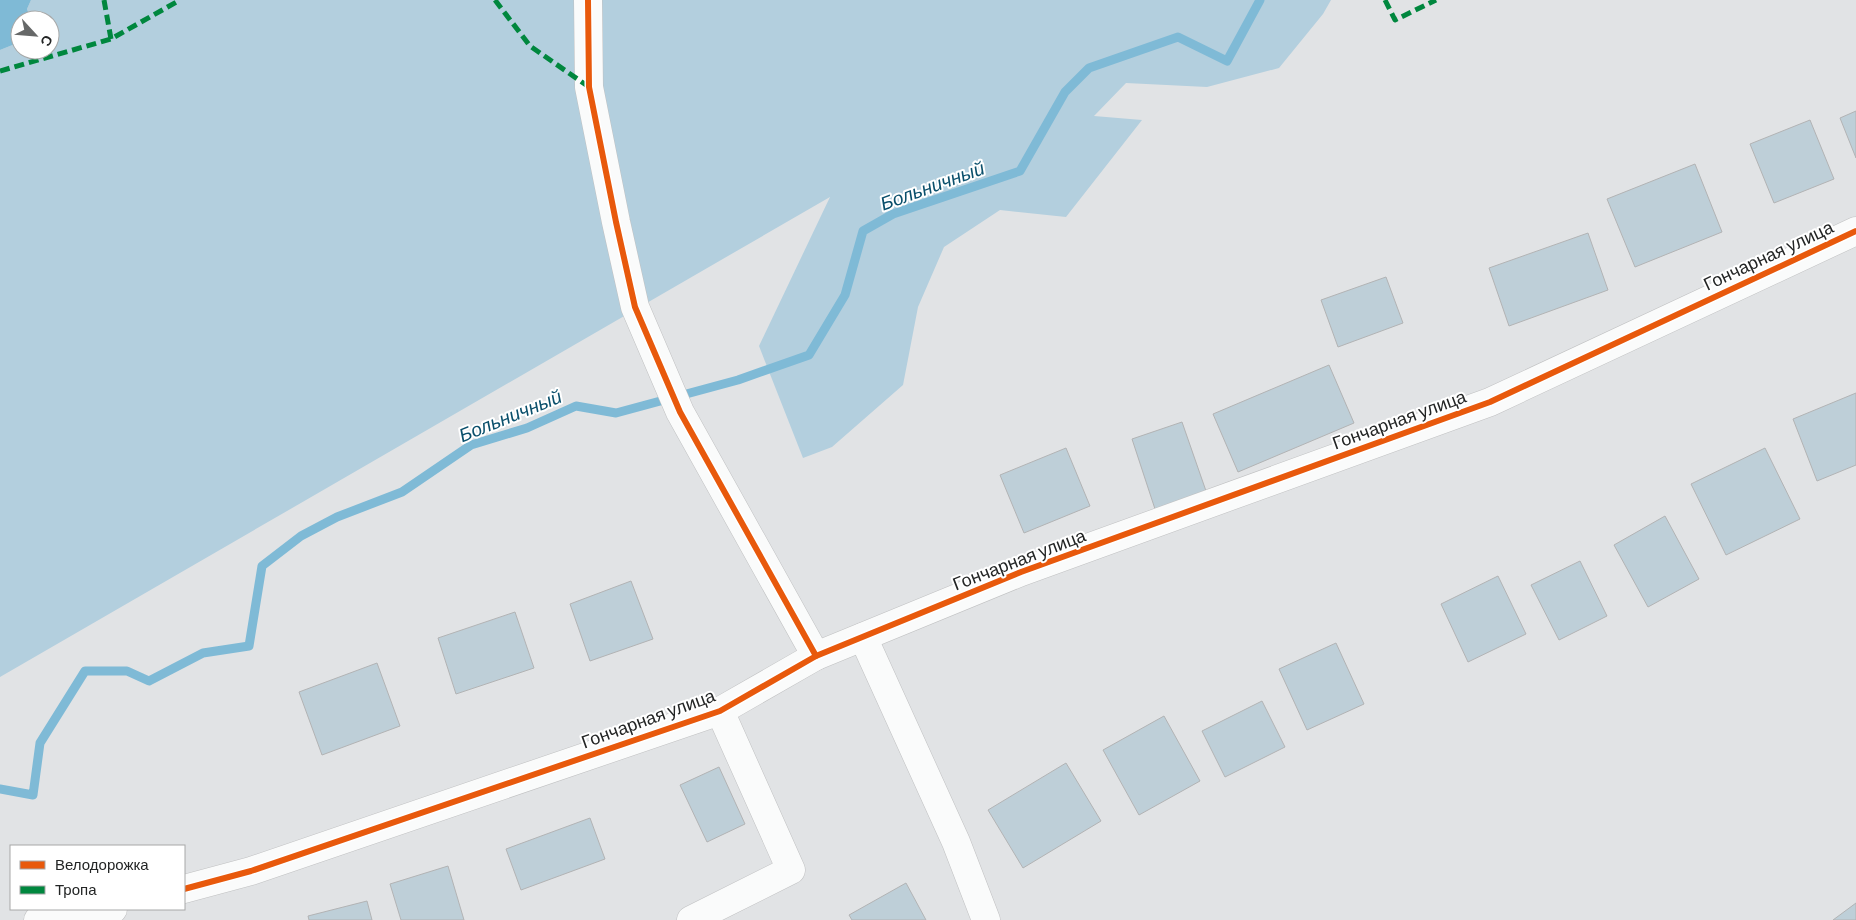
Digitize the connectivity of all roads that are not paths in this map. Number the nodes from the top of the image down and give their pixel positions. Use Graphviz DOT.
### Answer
graph roads {
  1 [pos="588,0"];
  2 [pos="1856,231"];
  3 [pos="863,637"];
  4 [pos="816,656"];
  5 [pos="720,711"];
  6 [pos="185,889"];
  7 [pos="105,910"];
  8 [pos="38,920"];
  9 [pos="691,920"];
  10 [pos="986,920"];
  1 -- 4 [label="street"];
  2 -- 3 [label="street, Гончарная улица"];
  3 -- 4 [label="street, Гончарная улица"];
  3 -- 10 [label="street"];
  4 -- 5 [label="street, Гончарная улица"];
  5 -- 6 [label="street, Гончарная улица"];
  5 -- 9 [label="street"];
  7 -- 8 [label="street"];
}
